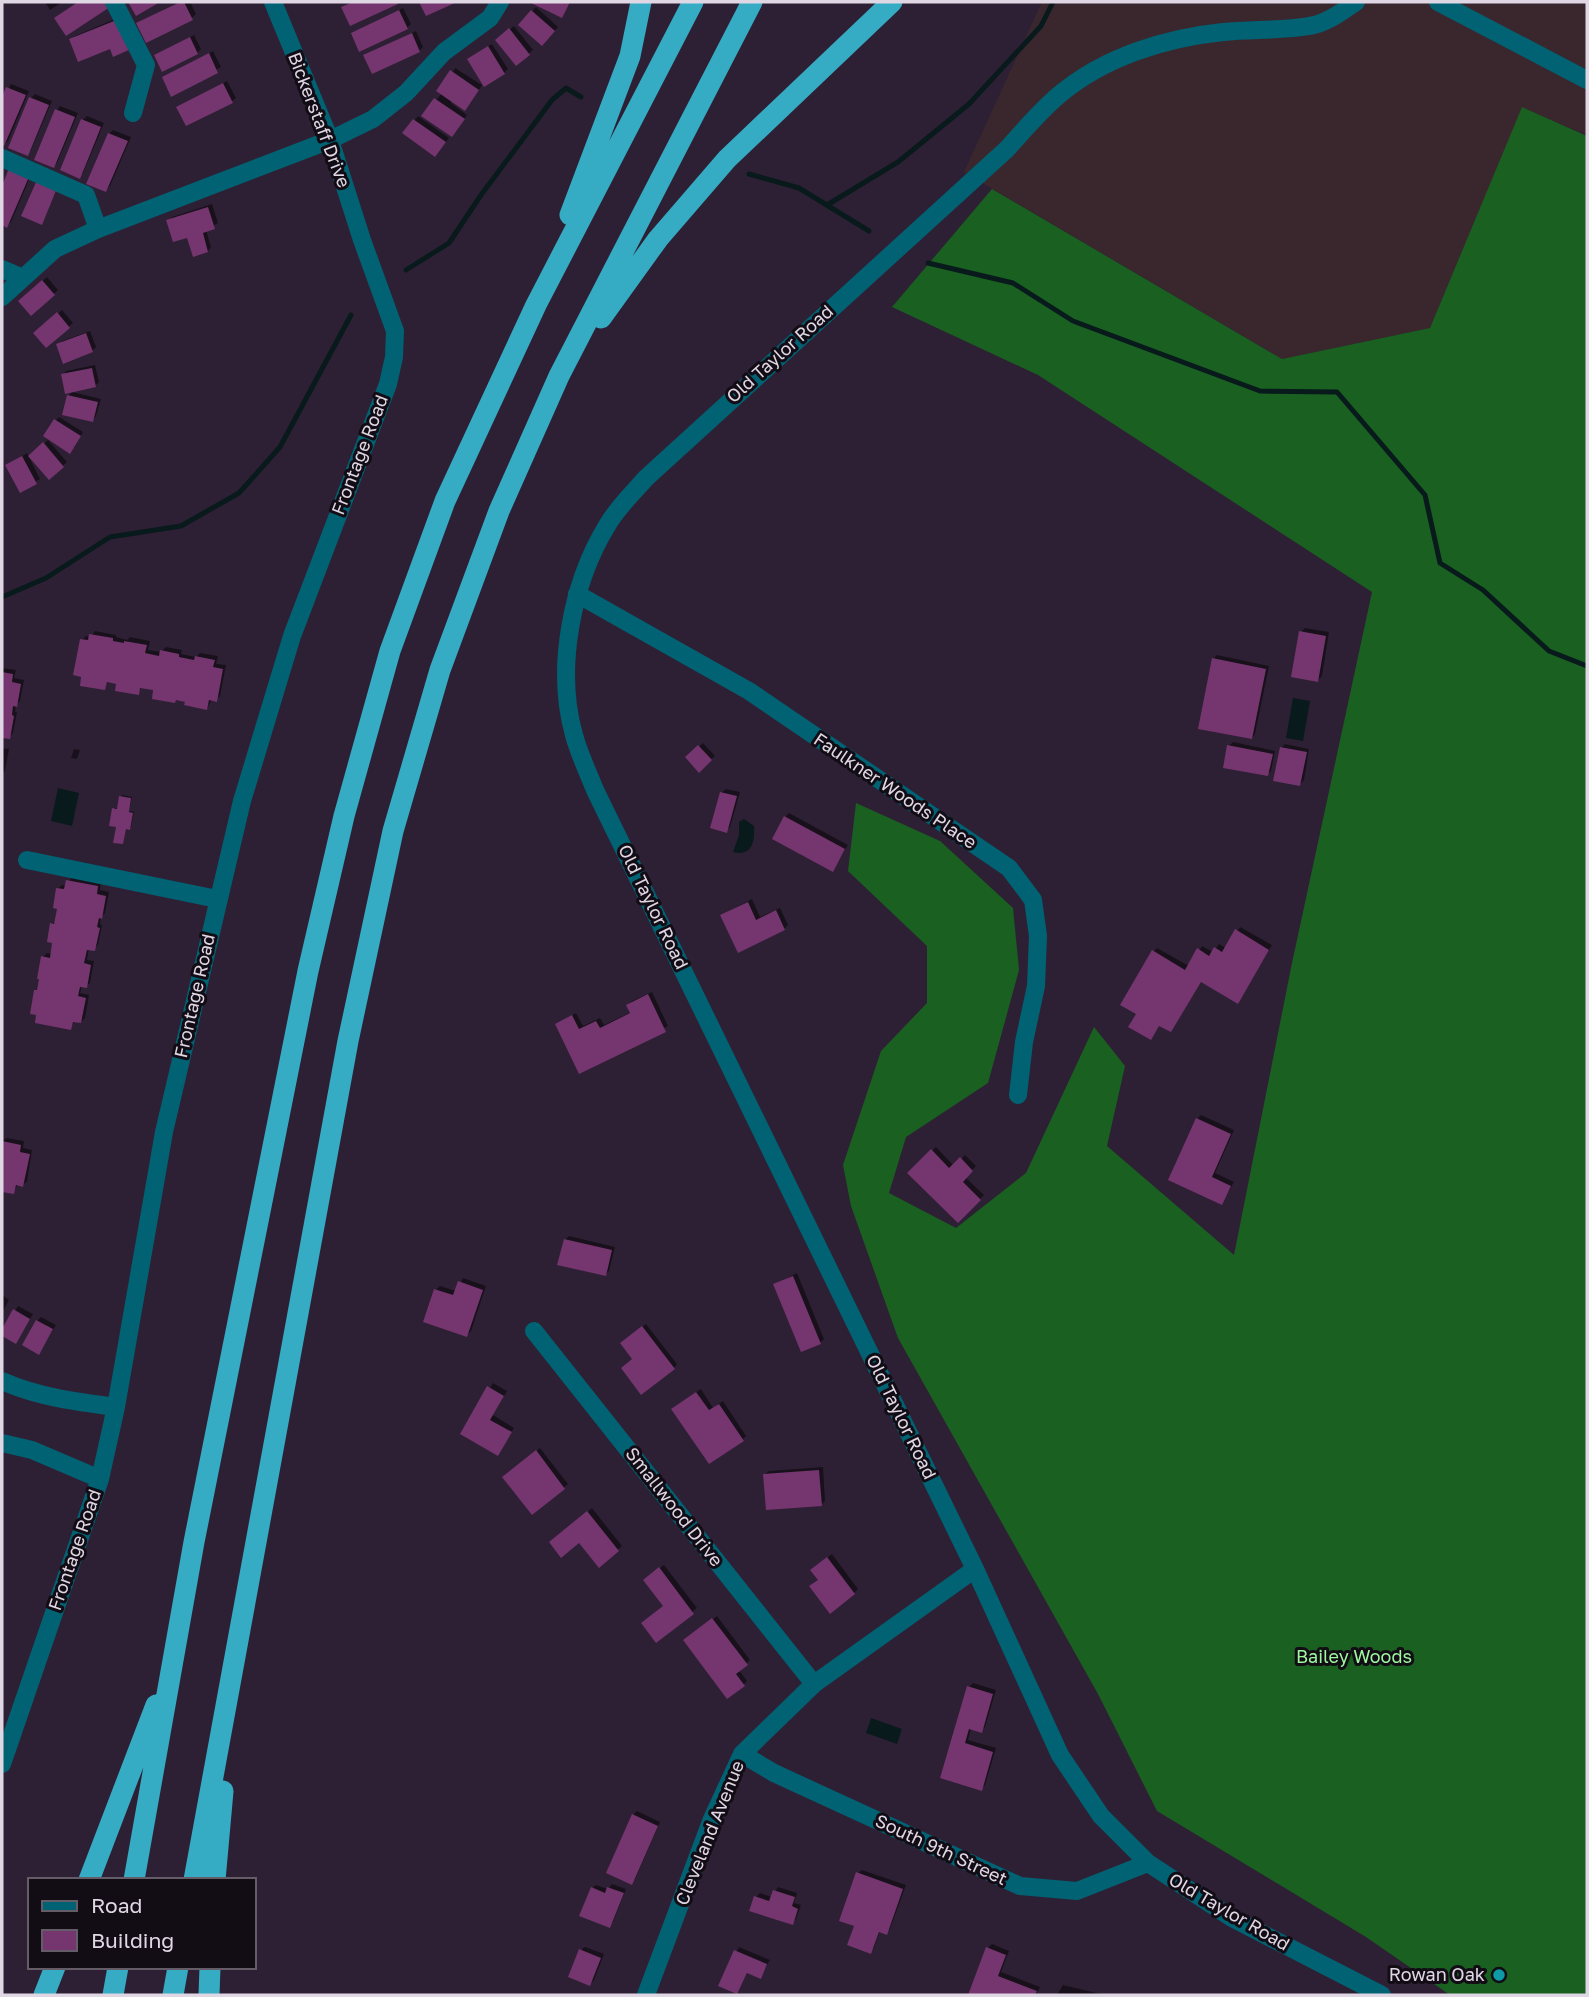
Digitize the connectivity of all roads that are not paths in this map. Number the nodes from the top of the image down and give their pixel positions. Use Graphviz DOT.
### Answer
graph roads {
  1 [pos="114,2"];
  2 [pos="273,2"];
  3 [pos="500,2"];
  4 [pos="641,2"];
  5 [pos="694,2"];
  6 [pos="751,2"];
  7 [pos="892,2"];
  8 [pos="1356,2"];
  9 [pos="1438,2"];
  10 [pos="1587,80"];
  11 [pos="133,113"];
  12 [pos="330,140"];
  13 [pos="2,159"];
  14 [pos="98,229"];
  15 [pos="362,240"];
  16 [pos="2,269"];
  17 [pos="23,278"];
  18 [pos="2,297"];
  19 [pos="536,305"];
  20 [pos="559,376"];
  21 [pos="577,594"];
  22 [pos="27,860"];
  23 [pos="218,899"];
  24 [pos="1018,1095"];
  25 [pos="534,1331"];
  26 [pos="2,1381"];
  27 [pos="116,1407"];
  28 [pos="2,1443"];
  29 [pos="100,1479"];
  30 [pos="975,1569"];
  31 [pos="235,1651"];
  32 [pos="174,1657"];
  33 [pos="814,1684"];
  34 [pos="742,1754"];
  35 [pos="2,1764"];
  36 [pos="1149,1863"];
  37 [pos="90,1878"];
  38 [pos="134,1878"];
  39 [pos="194,1878"];
  40 [pos="215,1878"];
  41 [pos="54,1969"];
  42 [pos="118,1969"];
  43 [pos="178,1969"];
  44 [pos="210,1969"];
  45 [pos="44,1995"];
  46 [pos="113,1995"];
  47 [pos="173,1995"];
  48 [pos="209,1995"];
  49 [pos="646,1995"];
  50 [pos="1382,1995"];
  1 -- 11 [label="street"];
  2 -- 12 [label="street, Bickerstaff Drive"];
  3 -- 12 [label="street"];
  4 -- 19 [label="highway"];
  5 -- 19 [label="highway"];
  6 -- 20 [label="highway"];
  7 -- 20 [label="highway"];
  8 -- 21 [label="street, Old Taylor Road"];
  9 -- 10 [label="street"];
  12 -- 14 [label="street"];
  12 -- 15 [label="street, Bickerstaff Drive"];
  13 -- 14 [label="street"];
  14 -- 17 [label="street"];
  15 -- 23 [label="street, Frontage Road"];
  16 -- 17 [label="street"];
  17 -- 18 [label="street"];
  19 -- 32 [label="highway"];
  20 -- 31 [label="highway"];
  21 -- 24 [label="street, Faulkner Woods Place"];
  21 -- 30 [label="street, Old Taylor Road"];
  22 -- 23 [label="street"];
  23 -- 27 [label="street, Frontage Road"];
  25 -- 33 [label="street, Smallwood Drive"];
  26 -- 27 [label="street"];
  27 -- 29 [label="street, Frontage Road"];
  28 -- 29 [label="street"];
  29 -- 35 [label="street, Frontage Road"];
  30 -- 33 [label="street, Cleveland Avenue"];
  30 -- 36 [label="street, Old Taylor Road"];
  31 -- 39 [label="highway"];
  31 -- 40 [label="highway"];
  32 -- 37 [label="highway"];
  32 -- 38 [label="highway"];
  33 -- 34 [label="street, Cleveland Avenue"];
  34 -- 36 [label="street, South 9th Street"];
  34 -- 49 [label="street, Cleveland Avenue"];
  36 -- 50 [label="street, Old Taylor Road"];
  41 -- 45 [label="highway"];
  42 -- 46 [label="highway"];
  43 -- 47 [label="highway"];
  44 -- 48 [label="highway"];
}
